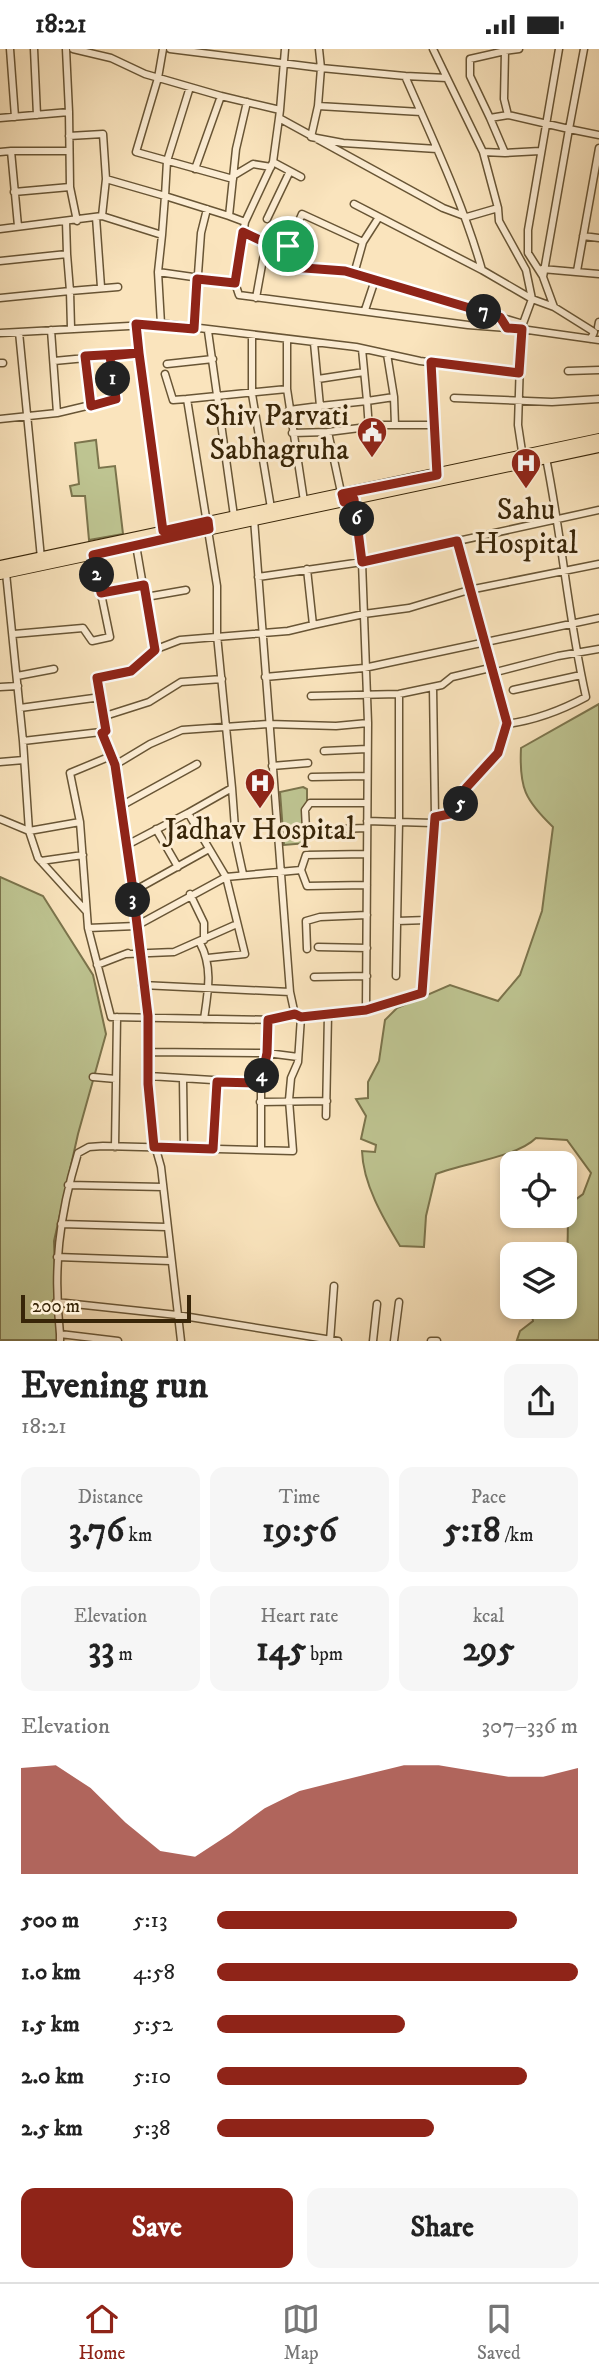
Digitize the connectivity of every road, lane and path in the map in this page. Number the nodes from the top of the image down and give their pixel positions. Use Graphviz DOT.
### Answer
graph roads {
  1 [pos="10,49"];
  2 [pos="34,49"];
  3 [pos="66,49"];
  4 [pos="73,49"];
  5 [pos="163,49"];
  6 [pos="170,49"];
  7 [pos="285,49"];
  8 [pos="319,49"];
  9 [pos="433,49"];
  10 [pos="519,49"];
  11 [pos="559,49"];
  12 [pos="584,49"];
  13 [pos="505,50"];
  14 [pos="284,63"];
  15 [pos="321,68"];
  16 [pos="405,76"];
  17 [pos="158,78"];
  18 [pos="447,78"];
  19 [pos="190,87"];
  20 [pos="221,96"];
  21 [pos="247,102"];
  22 [pos="318,106"];
  23 [pos="280,110"];
  24 [pos="69,112"];
  25 [pos="421,112"];
  26 [pos="37,115"];
  27 [pos="508,115"];
  28 [pos="15,117"];
  29 [pos="0,118"];
  30 [pos="278,118"];
  31 [pos="490,118"];
  32 [pos="545,121"];
  33 [pos="569,129"];
  34 [pos="599,135"];
  35 [pos="69,137"];
  36 [pos="311,137"];
  37 [pos="343,143"];
  38 [pos="331,148"];
  39 [pos="599,148"];
  40 [pos="437,149"];
  41 [pos="11,151"];
  42 [pos="69,151"];
  43 [pos="540,151"];
  44 [pos="0,152"];
  45 [pos="483,152"];
  46 [pos="505,153"];
  47 [pos="167,161"];
  48 [pos="272,164"];
  49 [pos="195,169"];
  50 [pos="597,170"];
  51 [pos="290,171"];
  52 [pos="301,177"];
  53 [pos="233,178"];
  54 [pos="106,179"];
  55 [pos="70,187"];
  56 [pos="15,192"];
  57 [pos="165,196"];
  58 [pos="590,203"];
  59 [pos="354,204"];
  60 [pos="599,204"];
  61 [pos="498,208"];
  62 [pos="207,209"];
  63 [pos="103,216"];
  64 [pos="229,216"];
  65 [pos="379,217"];
  66 [pos="467,217"];
  67 [pos="267,219"];
  68 [pos="66,221"];
  69 [pos="76,221"];
  70 [pos="245,222"];
  71 [pos="18,226"];
  72 [pos="0,229"];
  73 [pos="243,232"];
  74 [pos="162,235"];
  75 [pos="583,236"];
  76 [pos="599,238"];
  77 [pos="363,242"];
  78 [pos="266,243"];
  79 [pos="288,246"];
  80 [pos="67,254"];
  81 [pos="0,261"];
  82 [pos="482,269"];
  83 [pos="541,271"];
  84 [pos="577,271"];
  85 [pos="158,272"];
  86 [pos="354,274"];
  87 [pos="599,274"];
  88 [pos="197,279"];
  89 [pos="375,280"];
  90 [pos="235,283"];
  91 [pos="100,287"];
  92 [pos="118,288"];
  93 [pos="70,291"];
  94 [pos="0,298"];
  95 [pos="256,298"];
  96 [pos="532,299"];
  97 [pos="554,307"];
  98 [pos="365,310"];
  99 [pos="500,317"];
  100 [pos="599,322"];
  101 [pos="136,324"];
  102 [pos="161,324"];
  103 [pos="522,326"];
  104 [pos="71,328"];
  105 [pos="507,328"];
  106 [pos="194,329"];
  107 [pos="51,330"];
  108 [pos="208,331"];
  109 [pos="19,332"];
  110 [pos="0,333"];
  111 [pos="597,334"];
  112 [pos="252,336"];
  113 [pos="287,340"];
  114 [pos="314,343"];
  115 [pos="362,349"];
  116 [pos="139,353"];
  117 [pos="387,354"];
  118 [pos="85,356"];
  119 [pos="110,356"];
  120 [pos="213,359"];
  121 [pos="54,361"];
  122 [pos="431,362"];
  123 [pos="167,364"];
  124 [pos="207,364"];
  125 [pos="599,370"];
  126 [pos="568,371"];
  127 [pos="364,372"];
  128 [pos="519,373"];
  129 [pos="165,374"];
  130 [pos="318,379"];
  131 [pos="287,389"];
  132 [pos="252,394"];
  133 [pos="219,397"];
  134 [pos="394,397"];
  135 [pos="454,398"];
  136 [pos="187,399"];
  137 [pos="599,399"];
  138 [pos="367,401"];
  139 [pos="519,402"];
  140 [pos="320,405"];
  141 [pos="91,406"];
  142 [pos="289,410"];
  143 [pos="57,413"];
  144 [pos="26,417"];
  145 [pos="0,419"];
  146 [pos="395,425"];
  147 [pos="433,425"];
  148 [pos="369,429"];
  149 [pos="328,432"];
  150 [pos="292,433"];
  151 [pos="599,439"];
  152 [pos="599,447"];
  153 [pos="546,458"];
  154 [pos="523,459"];
  155 [pos="437,475"];
  156 [pos="347,499"];
  157 [pos="304,501"];
  158 [pos="271,508"];
  159 [pos="599,510"];
  160 [pos="234,516"];
  161 [pos="558,518"];
  162 [pos="254,519"];
  163 [pos="209,525"];
  164 [pos="163,531"];
  165 [pos="457,541"];
  166 [pos="136,545"];
  167 [pos="93,555"];
  168 [pos="41,558"];
  169 [pos="362,562"];
  170 [pos="599,564"];
  171 [pos="307,569"];
  172 [pos="2,571"];
  173 [pos="565,572"];
  174 [pos="258,577"];
  175 [pos="144,585"];
  176 [pos="186,590"];
  177 [pos="469,590"];
  178 [pos="101,593"];
  179 [pos="146,597"];
  180 [pos="364,614"];
  181 [pos="599,618"];
  182 [pos="572,624"];
  183 [pos="313,625"];
  184 [pos="262,633"];
  185 [pos="13,634"];
  186 [pos="217,635"];
  187 [pos="484,642"];
  188 [pos="599,649"];
  189 [pos="155,650"];
  190 [pos="576,653"];
  191 [pos="365,668"];
  192 [pos="54,669"];
  193 [pos="491,670"];
  194 [pos="581,675"];
  195 [pos="17,676"];
  196 [pos="265,677"];
  197 [pos="222,679"];
  198 [pos="18,685"];
  199 [pos="0,687"];
  200 [pos="433,687"];
  201 [pos="513,690"];
  202 [pos="366,694"];
  203 [pos="399,694"];
  204 [pos="311,696"];
  205 [pos="101,697"];
  206 [pos="20,708"];
  207 [pos="105,716"];
  208 [pos="368,723"];
  209 [pos="507,723"];
  210 [pos="268,724"];
  211 [pos="225,728"];
  212 [pos="102,733"];
  213 [pos="23,741"];
  214 [pos="368,750"];
  215 [pos="324,751"];
  216 [pos="111,755"];
  217 [pos="24,760"];
  218 [pos="0,762"];
  219 [pos="308,763"];
  220 [pos="115,765"];
  221 [pos="197,765"];
  222 [pos="272,766"];
  223 [pos="367,776"];
  224 [pos="312,777"];
  225 [pos="233,788"];
  226 [pos="367,803"];
  227 [pos="119,807"];
  228 [pos="188,813"];
  229 [pos="0,819"];
  230 [pos="434,820"];
  231 [pos="80,822"];
  232 [pos="399,823"];
  233 [pos="367,825"];
  234 [pos="156,829"];
  235 [pos="29,831"];
  236 [pos="125,846"];
  237 [pos="209,849"];
  238 [pos="367,854"];
  239 [pos="83,855"];
  240 [pos="41,861"];
  241 [pos="178,867"];
  242 [pos="301,870"];
  243 [pos="281,872"];
  244 [pos="243,874"];
  245 [pos="226,877"];
  246 [pos="367,885"];
  247 [pos="132,892"];
  248 [pos="190,894"];
  249 [pos="87,912"];
  250 [pos="367,915"];
  251 [pos="427,920"];
  252 [pos="397,921"];
  253 [pos="237,923"];
  254 [pos="136,926"];
  255 [pos="88,928"];
  256 [pos="202,942"];
  257 [pos="318,947"];
  258 [pos="367,948"];
  259 [pos="307,949"];
  260 [pos="140,952"];
  261 [pos="208,958"];
  262 [pos="97,965"];
  263 [pos="367,976"];
  264 [pos="396,976"];
  265 [pos="314,977"];
  266 [pos="142,985"];
  267 [pos="209,987"];
  268 [pos="290,992"];
  269 [pos="366,1010"];
  270 [pos="328,1014"];
  271 [pos="148,1016"];
  272 [pos="298,1016"];
  273 [pos="117,1017"];
  274 [pos="204,1019"];
  275 [pos="268,1020"];
  276 [pos="148,1052"];
  277 [pos="267,1053"];
  278 [pos="298,1057"];
  279 [pos="149,1076"];
  280 [pos="93,1077"];
  281 [pos="116,1079"];
  282 [pos="183,1079"];
  283 [pos="217,1082"];
  284 [pos="261,1083"];
  285 [pos="289,1100"];
  286 [pos="260,1101"];
  287 [pos="327,1101"];
  288 [pos="326,1116"];
  289 [pos="115,1147"];
  290 [pos="154,1147"];
  291 [pos="184,1149"];
  292 [pos="213,1149"];
  293 [pos="261,1150"];
  294 [pos="68,1185"];
  295 [pos="163,1187"];
  296 [pos="61,1224"];
  297 [pos="166,1227"];
  298 [pos="57,1257"];
  299 [pos="170,1261"];
  300 [pos="334,1286"];
  301 [pos="56,1302"];
  302 [pos="398,1302"];
  303 [pos="377,1304"];
  304 [pos="177,1315"];
  305 [pos="60,1337"];
  306 [pos="333,1340"];
  307 [pos="118,1341"];
  308 [pos="181,1341"];
  309 [pos="373,1341"];
  310 [pos="394,1341"];
  311 [pos="430,1341"];
  312 [pos="438,1341"];
  1 -- 28 [label="street"];
  2 -- 26 [label="street"];
  3 -- 24 [label="street"];
  4 -- 17 [label="street"];
  5 -- 17 [label="street"];
  6 -- 14 [label="street"];
  7 -- 14 [label="street"];
  8 -- 15 [label="street"];
  9 -- 18 [label="street"];
  10 -- 13 [label="street"];
  11 -- 32 [label="street"];
  12 -- 33 [label="street"];
  13 -- 27 [label="street"];
  13 -- 31 [label="street"];
  14 -- 15 [label="street"];
  14 -- 23 [label="street"];
  15 -- 16 [label="street"];
  15 -- 22 [label="street"];
  16 -- 18 [label="street"];
  16 -- 25 [label="street"];
  17 -- 19 [label="street"];
  17 -- 47 [label="street"];
  18 -- 45 [label="street"];
  19 -- 20 [label="street"];
  19 -- 47 [label="street"];
  20 -- 21 [label="street"];
  20 -- 49 [label="street"];
  21 -- 23 [label="street"];
  21 -- 53 [label="street"];
  22 -- 25 [label="street"];
  22 -- 36 [label="street"];
  23 -- 30 [label="street"];
  24 -- 26 [label="street"];
  24 -- 35 [label="street"];
  25 -- 40 [label="street"];
  26 -- 28 [label="street"];
  27 -- 31 [label="street"];
  27 -- 32 [label="street"];
  28 -- 29 [label="street"];
  30 -- 36 [label="street"];
  30 -- 48 [label="street"];
  31 -- 46 [label="street"];
  32 -- 33 [label="street"];
  32 -- 43 [label="street"];
  33 -- 34 [label="street"];
  33 -- 83 [label="street"];
  35 -- 42 [label="street"];
  35 -- 54 [label="street"];
  36 -- 37 [label="street"];
  36 -- 38 [label="street"];
  37 -- 38 [label="street"];
  37 -- 40 [label="street"];
  38 -- 66 [label="street"];
  39 -- 50 [label="street"];
  40 -- 66 [label="street"];
  41 -- 42 [label="street"];
  41 -- 44 [label="street"];
  41 -- 56 [label="street"];
  42 -- 55 [label="street"];
  43 -- 46 [label="street"];
  43 -- 83 [label="street"];
  45 -- 46 [label="street"];
  45 -- 61 [label="street"];
  47 -- 49 [label="street"];
  47 -- 57 [label="street"];
  48 -- 51 [label="street"];
  48 -- 53 [label="street"];
  48 -- 70 [label="street"];
  49 -- 53 [label="street"];
  50 -- 58 [label="street"];
  51 -- 52 [label="street"];
  51 -- 67 [label="street"];
  53 -- 64 [label="street"];
  54 -- 57 [label="street"];
  54 -- 63 [label="street"];
  55 -- 56 [label="street"];
  55 -- 69 [label="street"];
  56 -- 71 [label="street"];
  57 -- 62 [label="street"];
  57 -- 74 [label="street"];
  58 -- 60 [label="street"];
  58 -- 75 [label="street"];
  59 -- 65 [label="street"];
  61 -- 66 [label="street"];
  61 -- 96 [label="street"];
  62 -- 64 [label="street"];
  62 -- 88 [label="street"];
  63 -- 69 [label="street"];
  63 -- 74 [label="street"];
  63 -- 91 [label="street"];
  64 -- 70 [label="street"];
  65 -- 77 [label="street"];
  65 -- 82 [label="street"];
  66 -- 82 [label="street"];
  68 -- 69 [label="street"];
  68 -- 71 [label="street"];
  68 -- 80 [label="street"];
  70 -- 73 [label="street"];
  71 -- 72 [label="street"];
  73 -- 78 [label="street"];
  73 -- 90 [label="street"];
  74 -- 85 [label="street"];
  75 -- 76 [label="street"];
  75 -- 84 [label="street"];
  77 -- 79 [label="street"];
  77 -- 86 [label="street"];
  78 -- 79 [label="street"];
  78 -- 95 [label="street"];
  79 -- 86 [label="street"];
  80 -- 81 [label="street"];
  80 -- 93 [label="street"];
  82 -- 96 [label="street"];
  83 -- 84 [label="street"];
  83 -- 97 [label="street"];
  84 -- 87 [label="street"];
  85 -- 88 [label="street"];
  85 -- 102 [label="street"];
  86 -- 89 [label="street"];
  88 -- 90 [label="street"];
  88 -- 106 [label="street"];
  89 -- 98 [label="street"];
  89 -- 99 [label="street"];
  90 -- 95 [label="street"];
  91 -- 92 [label="street"];
  91 -- 93 [label="street"];
  93 -- 94 [label="street"];
  93 -- 104 [label="street"];
  95 -- 98 [label="street"];
  96 -- 97 [label="street"];
  96 -- 103 [label="street"];
  97 -- 111 [label="street"];
  98 -- 105 [label="street"];
  99 -- 103 [label="street"];
  99 -- 105 [label="street"];
  100 -- 111 [label="street"];
  101 -- 102 [label="street"];
  101 -- 104 [label="street"];
  101 -- 116 [label="street"];
  102 -- 106 [label="street"];
  103 -- 105 [label="street"];
  103 -- 111 [label="street"];
  103 -- 128 [label="street"];
  104 -- 107 [label="street"];
  106 -- 108 [label="street"];
  107 -- 109 [label="street"];
  107 -- 121 [label="street"];
  108 -- 112 [label="street"];
  108 -- 120 [label="street"];
  109 -- 110 [label="street"];
  109 -- 144 [label="street"];
  112 -- 113 [label="street"];
  112 -- 132 [label="street"];
  113 -- 114 [label="street"];
  113 -- 131 [label="street"];
  114 -- 115 [label="street"];
  114 -- 130 [label="street"];
  115 -- 117 [label="street"];
  115 -- 127 [label="street"];
  116 -- 119 [label="street"];
  116 -- 164 [label="street"];
  117 -- 122 [label="street"];
  117 -- 134 [label="street"];
  118 -- 119 [label="street"];
  118 -- 121 [label="street"];
  118 -- 141 [label="street"];
  119 -- 141 [label="street"];
  120 -- 123 [label="street"];
  120 -- 124 [label="street"];
  120 -- 133 [label="street"];
  121 -- 143 [label="street"];
  122 -- 128 [label="street"];
  122 -- 147 [label="street"];
  125 -- 126 [label="street"];
  127 -- 130 [label="street"];
  127 -- 138 [label="street"];
  128 -- 139 [label="street"];
  129 -- 136 [label="street"];
  130 -- 140 [label="street"];
  131 -- 132 [label="street"];
  131 -- 142 [label="street"];
  132 -- 133 [label="street"];
  132 -- 158 [label="street"];
  133 -- 136 [label="street"];
  133 -- 160 [label="street"];
  134 -- 138 [label="street"];
  134 -- 146 [label="street"];
  135 -- 139 [label="street"];
  136 -- 163 [label="street"];
  137 -- 139 [label="street"];
  138 -- 140 [label="street"];
  138 -- 148 [label="street"];
  139 -- 154 [label="street"];
  140 -- 142 [label="street"];
  141 -- 143 [label="street"];
  142 -- 150 [label="street"];
  143 -- 144 [label="street"];
  144 -- 145 [label="street"];
  144 -- 168 [label="street"];
  146 -- 147 [label="street"];
  146 -- 148 [label="street"];
  147 -- 155 [label="street"];
  148 -- 149 [label="street"];
  149 -- 150 [label="street"];
  149 -- 156 [label="street"];
  150 -- 157 [label="street"];
  151 -- 154 [label="main road"];
  152 -- 153 [label="main road"];
  153 -- 154 [label="main road"];
  153 -- 161 [label="street"];
  154 -- 155 [label="main road"];
  154 -- 156 [label="main road"];
  155 -- 156 [label="main road"];
  156 -- 157 [label="main road"];
  156 -- 162 [label="main road"];
  156 -- 169 [label="street"];
  157 -- 158 [label="main road"];
  158 -- 160 [label="main road"];
  159 -- 161 [label="street"];
  160 -- 163 [label="main road"];
  161 -- 165 [label="street"];
  161 -- 173 [label="street"];
  162 -- 163 [label="main road"];
  162 -- 174 [label="street"];
  163 -- 164 [label="main road"];
  163 -- 166 [label="main road"];
  163 -- 186 [label="street"];
  164 -- 168 [label="main road"];
  165 -- 169 [label="street"];
  165 -- 177 [label="street"];
  166 -- 167 [label="main road"];
  166 -- 175 [label="street"];
  167 -- 172 [label="main road"];
  167 -- 178 [label="street"];
  168 -- 172 [label="main road"];
  169 -- 171 [label="street"];
  169 -- 180 [label="street"];
  170 -- 173 [label="street"];
  171 -- 174 [label="street"];
  171 -- 183 [label="street"];
  172 -- 185 [label="street"];
  173 -- 177 [label="street"];
  173 -- 182 [label="street"];
  174 -- 184 [label="street"];
  175 -- 178 [label="street"];
  175 -- 179 [label="street"];
  176 -- 179 [label="street"];
  177 -- 180 [label="street"];
  177 -- 187 [label="street"];
  178 -- 185 [label="street"];
  179 -- 189 [label="street"];
  180 -- 183 [label="street"];
  180 -- 191 [label="street"];
  181 -- 182 [label="street"];
  182 -- 187 [label="street"];
  182 -- 190 [label="street"];
  183 -- 184 [label="street"];
  184 -- 186 [label="street"];
  184 -- 196 [label="street"];
  185 -- 195 [label="street"];
  186 -- 189 [label="street"];
  186 -- 197 [label="street"];
  187 -- 191 [label="street"];
  187 -- 193 [label="street"];
  188 -- 190 [label="street"];
  189 -- 205 [label="street"];
  190 -- 193 [label="street"];
  190 -- 194 [label="street"];
  191 -- 196 [label="street"];
  191 -- 202 [label="street"];
  192 -- 195 [label="street"];
  193 -- 200 [label="street"];
  193 -- 209 [label="street"];
  194 -- 201 [label="street"];
  194 -- 209 [label="street"];
  195 -- 198 [label="street"];
  196 -- 210 [label="street"];
  197 -- 207 [label="street"];
  197 -- 211 [label="street"];
  198 -- 199 [label="street"];
  198 -- 206 [label="street"];
  200 -- 203 [label="street"];
  200 -- 230 [label="street"];
  202 -- 203 [label="street"];
  202 -- 204 [label="street"];
  202 -- 208 [label="street"];
  203 -- 232 [label="street"];
  205 -- 206 [label="street"];
  205 -- 207 [label="street"];
  206 -- 213 [label="street"];
  207 -- 212 [label="street"];
  208 -- 210 [label="street"];
  208 -- 214 [label="street"];
  209 -- 230 [label="street"];
  210 -- 211 [label="street"];
  210 -- 222 [label="street"];
  211 -- 220 [label="street"];
  211 -- 225 [label="street"];
  212 -- 213 [label="street"];
  212 -- 216 [label="street"];
  213 -- 217 [label="street"];
  214 -- 215 [label="street"];
  214 -- 223 [label="street"];
  216 -- 220 [label="street"];
  216 -- 231 [label="street"];
  217 -- 218 [label="street"];
  217 -- 235 [label="street"];
  219 -- 222 [label="street"];
  220 -- 227 [label="street"];
  221 -- 227 [label="street"];
  222 -- 243 [label="street"];
  223 -- 224 [label="street"];
  223 -- 226 [label="street"];
  225 -- 228 [label="street"];
  225 -- 244 [label="street"];
  226 -- 233 [label="street"];
  226 -- 233 [label="street"];
  227 -- 236 [label="street"];
  228 -- 234 [label="street"];
  228 -- 237 [label="street"];
  229 -- 235 [label="street"];
  230 -- 232 [label="street"];
  230 -- 251 [label="street"];
  231 -- 235 [label="street"];
  231 -- 239 [label="street"];
  232 -- 233 [label="street"];
  232 -- 252 [label="street"];
  233 -- 238 [label="street"];
  234 -- 236 [label="street"];
  234 -- 241 [label="street"];
  235 -- 240 [label="street"];
  236 -- 247 [label="street"];
  237 -- 241 [label="street"];
  237 -- 245 [label="street"];
  238 -- 242 [label="street"];
  238 -- 246 [label="street"];
  239 -- 240 [label="street"];
  239 -- 249 [label="street"];
  240 -- 249 [label="street"];
  241 -- 247 [label="street"];
  242 -- 243 [label="street"];
  242 -- 246 [label="street"];
  243 -- 244 [label="street"];
  243 -- 268 [label="street"];
  244 -- 245 [label="street"];
  245 -- 248 [label="street"];
  245 -- 253 [label="street"];
  246 -- 250 [label="street"];
  247 -- 254 [label="street"];
  248 -- 254 [label="street"];
  248 -- 256 [label="street"];
  249 -- 255 [label="street"];
  250 -- 258 [label="street"];
  250 -- 259 [label="street"];
  251 -- 252 [label="street"];
  251 -- 269 [label="street"];
  252 -- 264 [label="street"];
  253 -- 256 [label="street"];
  253 -- 261 [label="street"];
  254 -- 255 [label="street"];
  254 -- 260 [label="street"];
  255 -- 262 [label="street"];
  256 -- 260 [label="street"];
  256 -- 261 [label="street"];
  257 -- 258 [label="street"];
  258 -- 263 [label="street"];
  260 -- 262 [label="street"];
  260 -- 266 [label="street"];
  261 -- 267 [label="street"];
  262 -- 273 [label="street"];
  263 -- 265 [label="street"];
  263 -- 269 [label="street"];
  266 -- 267 [label="street"];
  266 -- 271 [label="street"];
  267 -- 268 [label="street"];
  267 -- 274 [label="street"];
  268 -- 272 [label="street"];
  269 -- 270 [label="street"];
  270 -- 272 [label="street"];
  270 -- 287 [label="street"];
  271 -- 273 [label="street"];
  271 -- 274 [label="street"];
  271 -- 276 [label="street"];
  272 -- 275 [label="street"];
  272 -- 278 [label="street"];
  273 -- 281 [label="street"];
  274 -- 275 [label="street"];
  275 -- 277 [label="street"];
  276 -- 277 [label="street"];
  276 -- 279 [label="street"];
  277 -- 278 [label="street"];
  277 -- 284 [label="street"];
  278 -- 285 [label="street"];
  279 -- 282 [label="street"];
  279 -- 290 [label="street"];
  280 -- 281 [label="street"];
  281 -- 289 [label="street"];
  282 -- 283 [label="street"];
  282 -- 291 [label="street"];
  283 -- 284 [label="street"];
  283 -- 292 [label="street"];
  284 -- 286 [label="street"];
  285 -- 286 [label="street"];
  285 -- 287 [label="street"];
  285 -- 293 [label="street"];
  286 -- 293 [label="street"];
  287 -- 288 [label="street"];
  289 -- 290 [label="street"];
  289 -- 294 [label="street"];
  290 -- 291 [label="street"];
  290 -- 295 [label="street"];
  291 -- 292 [label="street"];
  292 -- 293 [label="street"];
  294 -- 295 [label="street"];
  294 -- 296 [label="street"];
  295 -- 297 [label="street"];
  296 -- 297 [label="street"];
  296 -- 298 [label="street"];
  297 -- 299 [label="street"];
  298 -- 299 [label="street"];
  298 -- 301 [label="street"];
  299 -- 304 [label="street"];
  300 -- 306 [label="street"];
  301 -- 304 [label="street"];
  301 -- 305 [label="street"];
  302 -- 310 [label="street"];
  303 -- 309 [label="street"];
  304 -- 306 [label="street"];
  304 -- 308 [label="street"];
  305 -- 307 [label="street"];
  311 -- 312 [label="street"];
}
